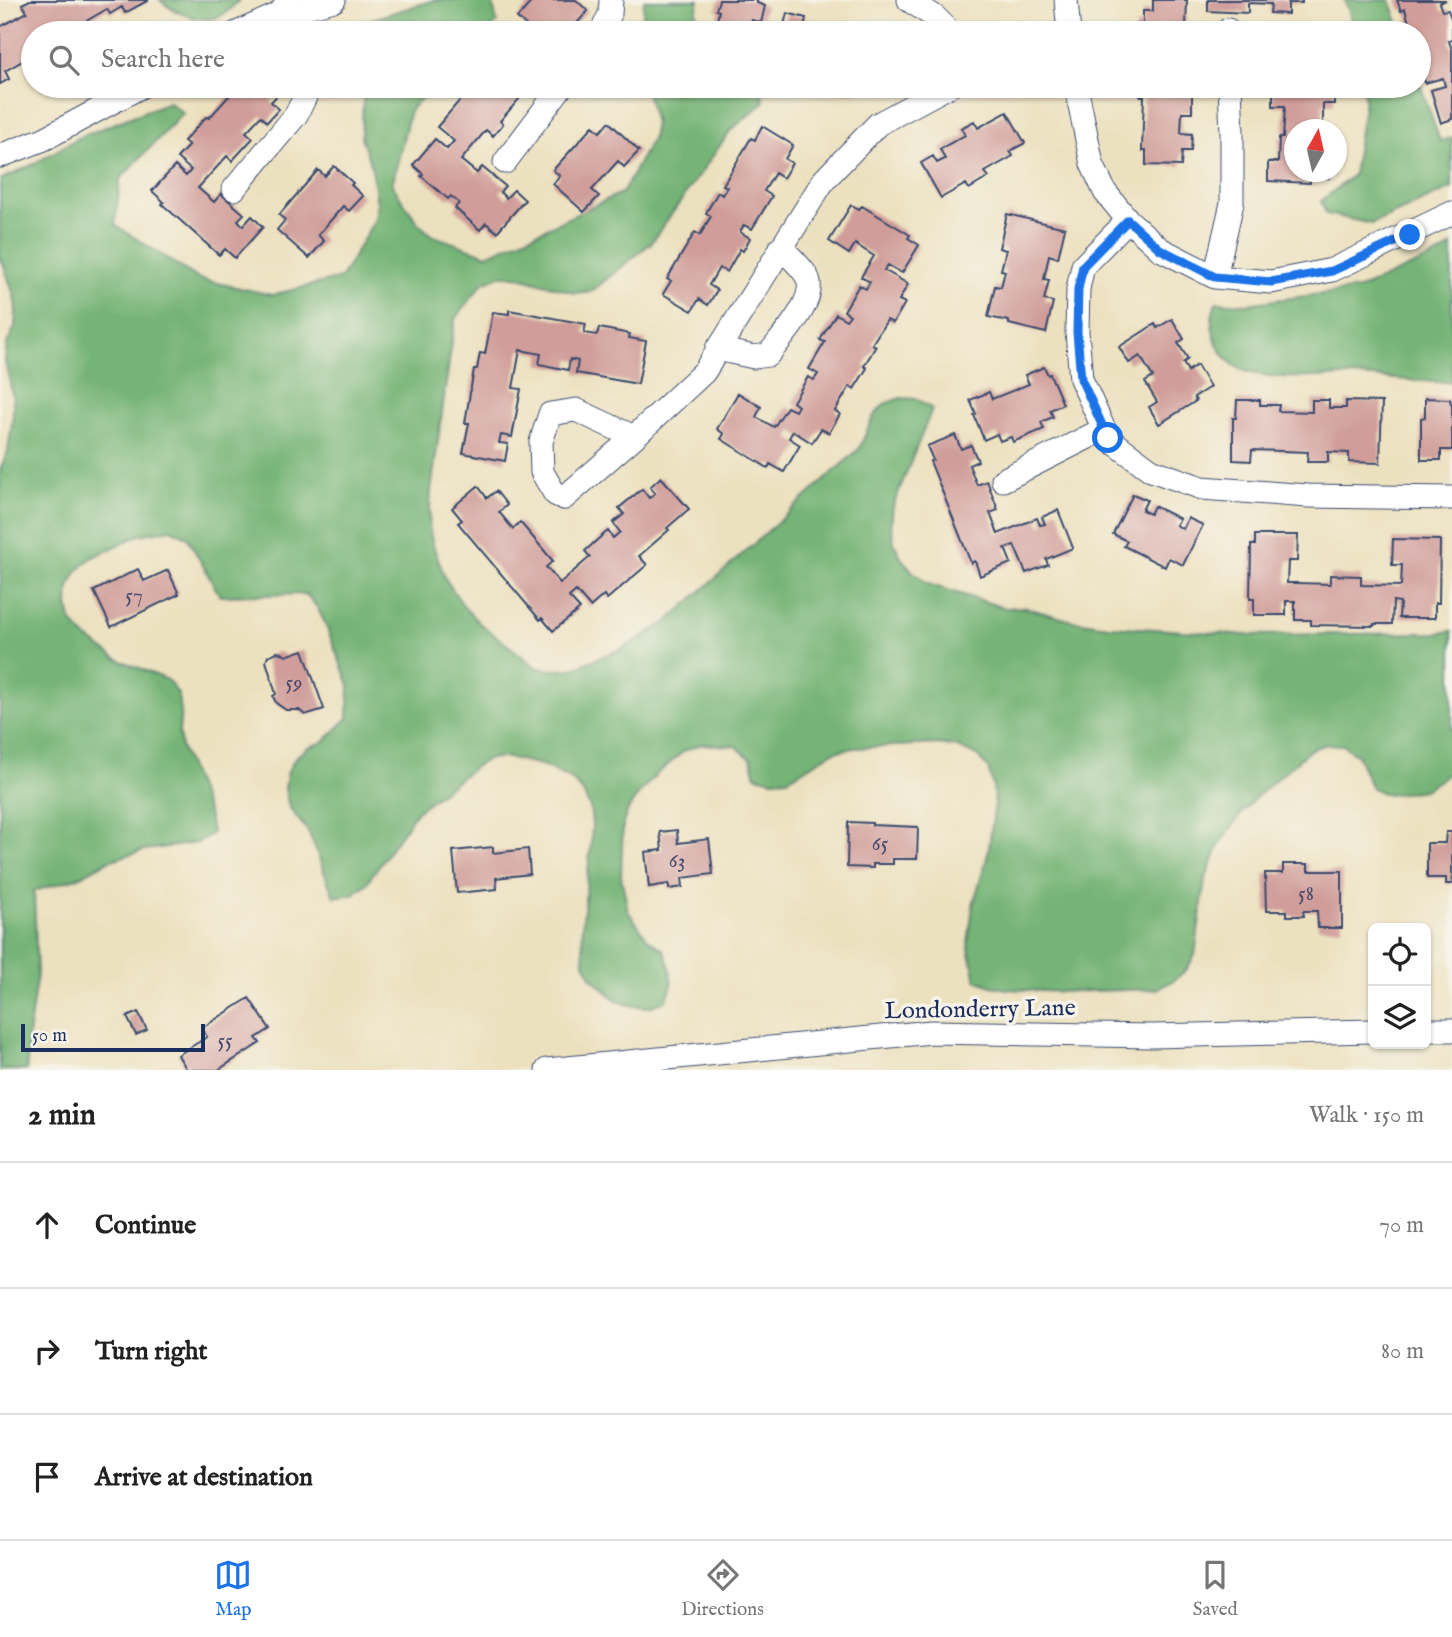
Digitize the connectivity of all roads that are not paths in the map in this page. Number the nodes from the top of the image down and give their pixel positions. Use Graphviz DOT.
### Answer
graph roads {
  1 [pos="334,0"];
  2 [pos="611,0"];
  3 [pos="909,0"];
  4 [pos="1066,0"];
  5 [pos="285,7"];
  6 [pos="259,21"];
  7 [pos="607,21"];
  8 [pos="939,21"];
  9 [pos="1068,21"];
  10 [pos="120,98"];
  11 [pos="304,98"];
  12 [pos="553,98"];
  13 [pos="927,98"];
  14 [pos="1078,98"];
  15 [pos="1231,98"];
  16 [pos="0,156"];
  17 [pos="505,162"];
  18 [pos="234,189"];
  19 [pos="1452,214"];
  20 [pos="1128,220"];
  21 [pos="780,247"];
  22 [pos="1215,277"];
  23 [pos="717,349"];
  24 [pos="1104,429"];
  25 [pos="634,437"];
  26 [pos="1003,480"];
  27 [pos="1452,498"];
  28 [pos="1431,1030"];
  29 [pos="1452,1030"];
  30 [pos="1368,1031"];
  31 [pos="547,1070"];
  1 -- 5 [label="street"];
  2 -- 7 [label="street"];
  3 -- 8 [label="street"];
  4 -- 9 [label="street"];
  5 -- 6 [label="street"];
  10 -- 16 [label="street"];
  11 -- 18 [label="street"];
  12 -- 17 [label="street"];
  13 -- 21 [label="street"];
  14 -- 20 [label="street"];
  15 -- 22 [label="street"];
  19 -- 22 [label="street"];
  20 -- 22 [label="street"];
  20 -- 24 [label="street"];
  21 -- 23 [label="street"];
  21 -- 23 [label="street"];
  23 -- 25 [label="street"];
  24 -- 26 [label="street"];
  24 -- 27 [label="street"];
  28 -- 29 [label="street"];
  30 -- 31 [label="street, Londonderry Lane"];
}
